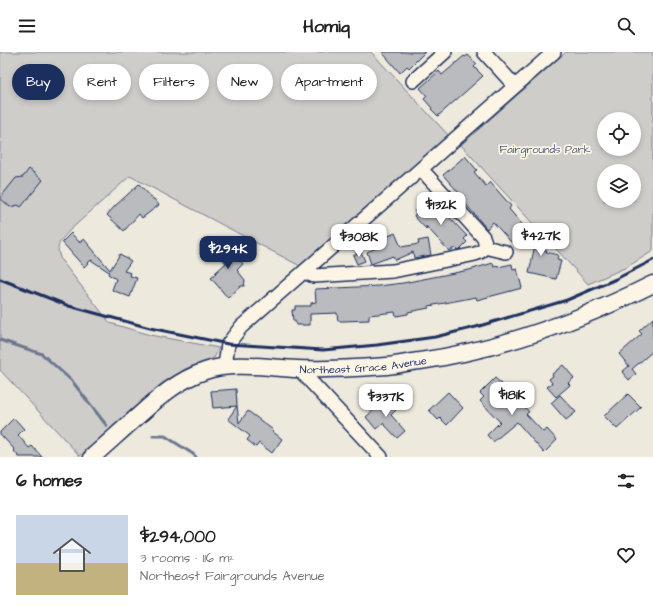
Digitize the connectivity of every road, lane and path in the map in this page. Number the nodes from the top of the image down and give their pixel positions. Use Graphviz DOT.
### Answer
graph roads {
  1 [pos="445,52"];
  2 [pos="484,52"];
  3 [pos="554,52"];
  4 [pos="413,82"];
  5 [pos="515,86"];
  6 [pos="421,169"];
  7 [pos="485,247"];
  8 [pos="506,252"];
  9 [pos="304,272"];
  10 [pos="653,284"];
  11 [pos="225,366"];
  12 [pos="299,369"];
  13 [pos="92,457"];
  14 [pos="381,457"];
  1 -- 4 [label="street"];
  2 -- 5 [label="street"];
  3 -- 5 [label="street"];
  5 -- 6 [label="street"];
  6 -- 7 [label="street"];
  6 -- 9 [label="street"];
  7 -- 8 [label="street"];
  7 -- 9 [label="street"];
  9 -- 11 [label="street"];
  10 -- 12 [label="main road, Northeast Grace Avenue"];
  11 -- 12 [label="main road, Northeast Grace Avenue"];
  11 -- 13 [label="main road, Northeast Grace Avenue"];
  12 -- 14 [label="street"];
}
